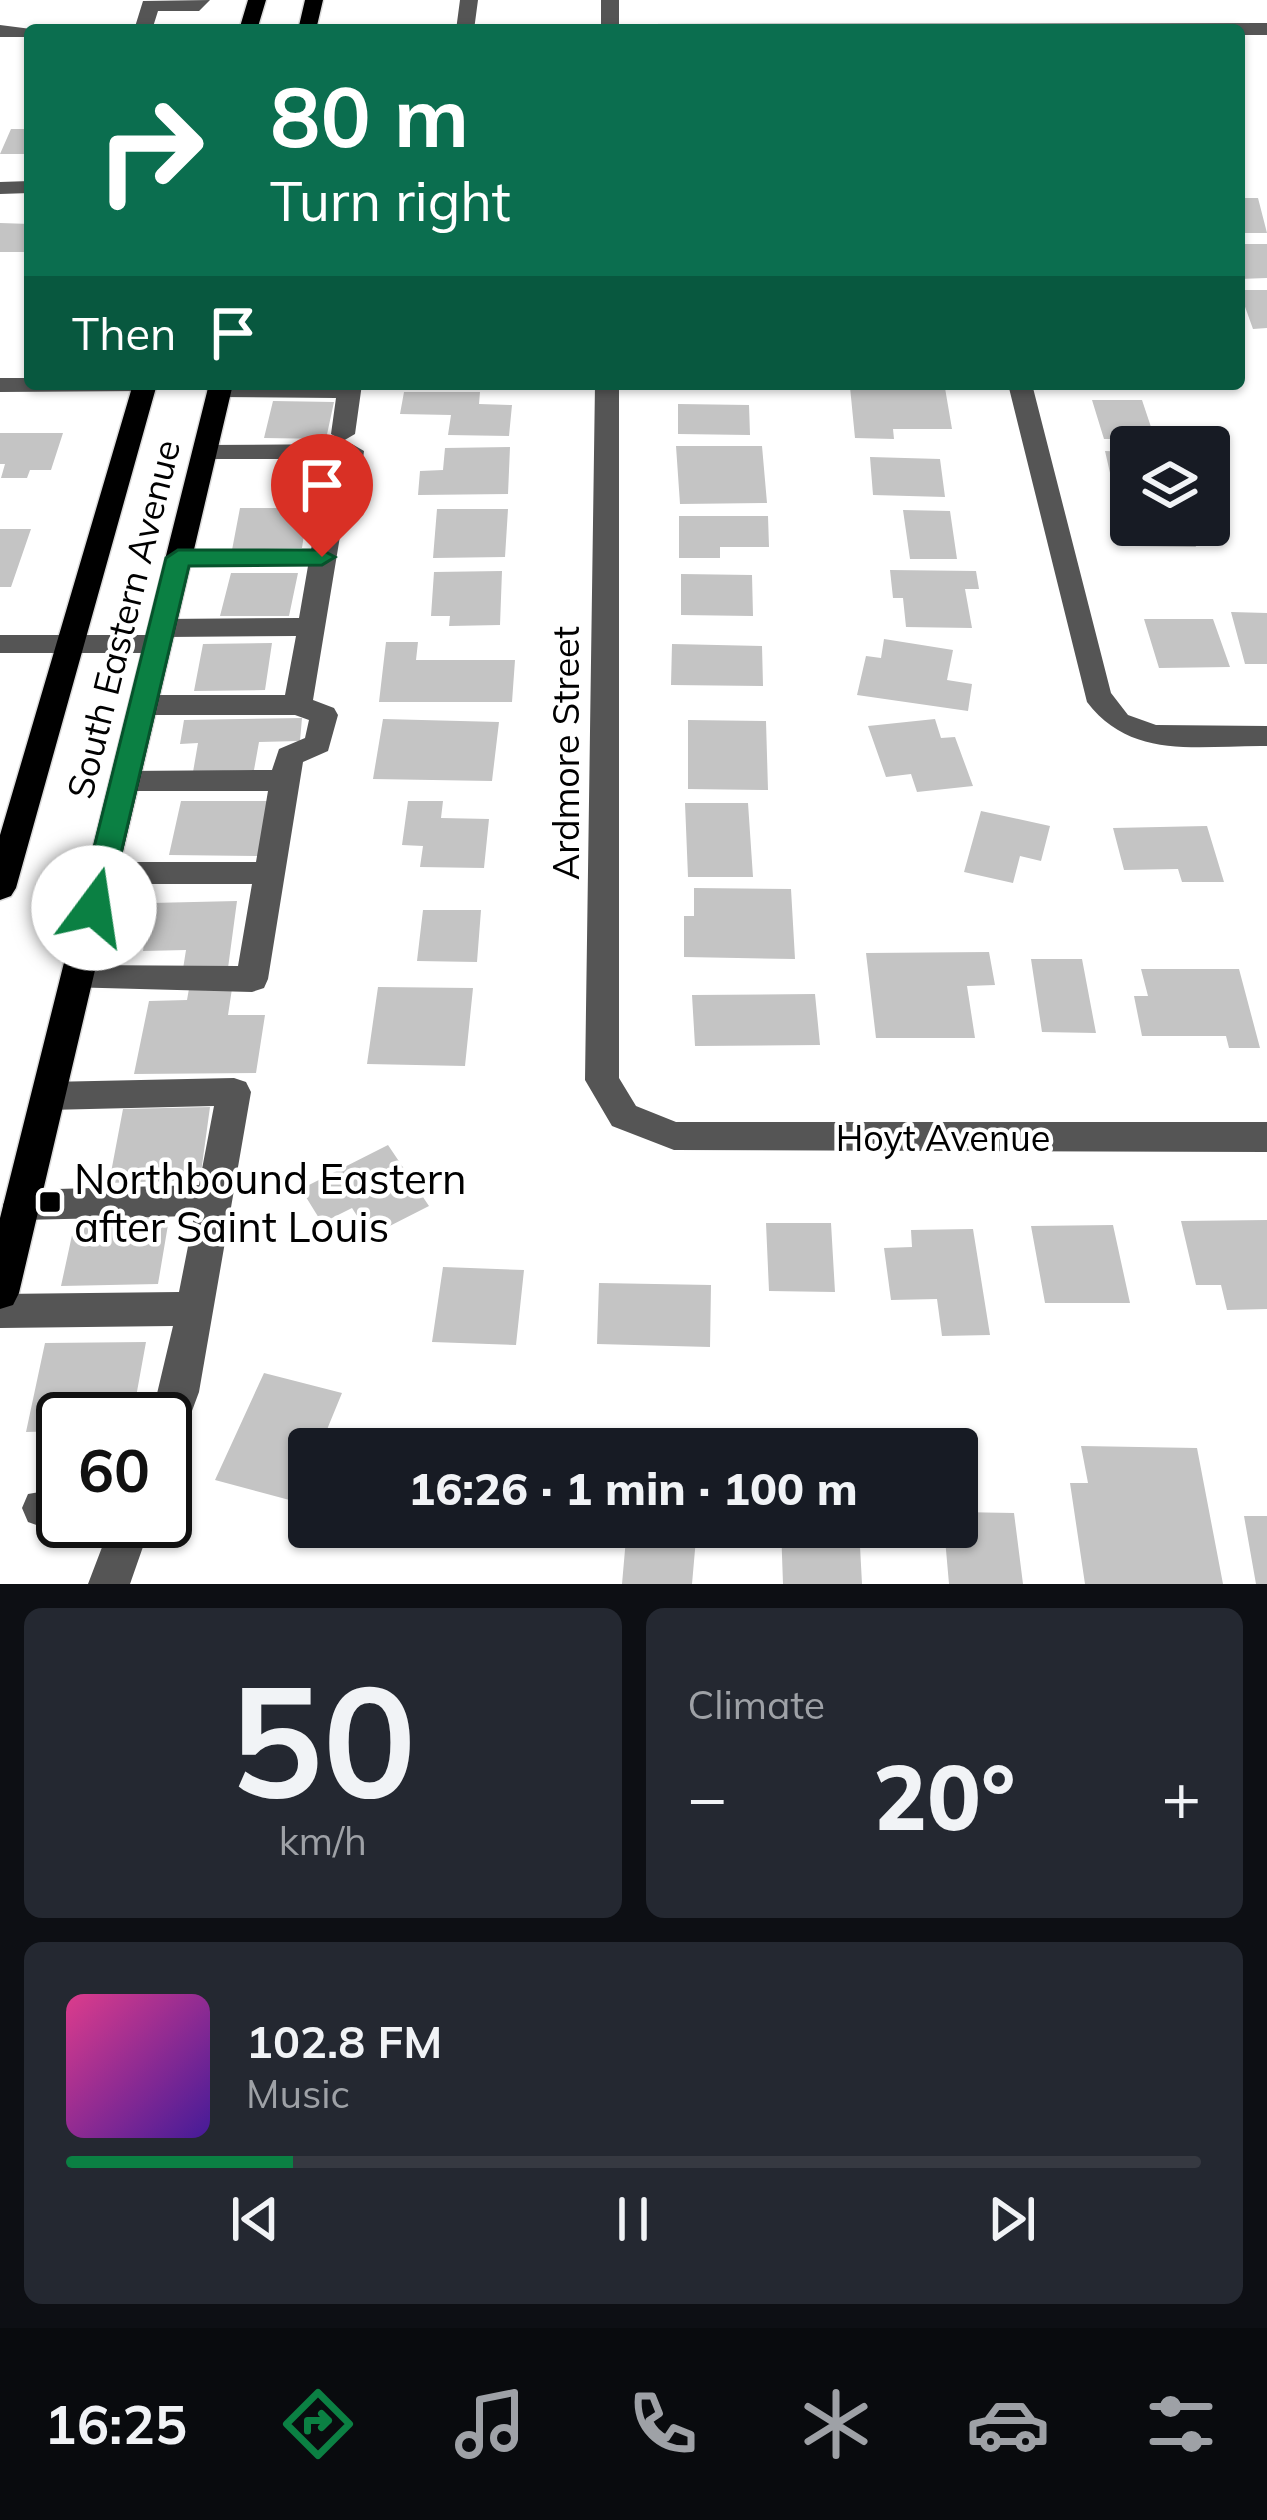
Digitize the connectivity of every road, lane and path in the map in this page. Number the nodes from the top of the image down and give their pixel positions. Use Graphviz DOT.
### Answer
graph roads {
  1 [pos="201,0"];
  2 [pos="145,24"];
  3 [pos="143,390"];
  4 [pos="219,390"];
  5 [pos="349,390"];
  6 [pos="607,390"];
  7 [pos="1021,390"];
  8 [pos="343,434"];
  9 [pos="204,452"];
  10 [pos="322,557"];
  11 [pos="178,558"];
  12 [pos="311,627"];
  13 [pos="159,636"];
  14 [pos="0,644"];
  15 [pos="70,644"];
  16 [pos="143,705"];
  17 [pos="298,705"];
  18 [pos="1267,736"];
  19 [pos="285,780"];
  20 [pos="124,782"];
  21 [pos="102,873"];
  22 [pos="270,873"];
  23 [pos="0,888"];
  24 [pos="77,978"];
  25 [pos="48,1096"];
  26 [pos="624,1116"];
  27 [pos="1267,1137"];
  28 [pos="214,1200"];
  29 [pos="21,1205"];
  30 [pos="0,1293"];
  31 [pos="195,1309"];
  32 [pos="0,1311"];
  33 [pos="180,1392"];
  34 [pos="123,1548"];
  35 [pos="109,1584"];
  1 -- 2 [label="street"];
  3 -- 15 [label="main road, South Eastern Avenue"];
  4 -- 9 [label="main road, South Eastern Avenue"];
  5 -- 8 [label="street"];
  6 -- 26 [label="street, Ardmore Street"];
  7 -- 18 [label="street"];
  9 -- 10 [label="street"];
  9 -- 11 [label="main road, South Eastern Avenue"];
  10 -- 11 [label="street"];
  10 -- 12 [label="street"];
  11 -- 13 [label="main road, South Eastern Avenue"];
  12 -- 13 [label="street"];
  12 -- 17 [label="street"];
  13 -- 15 [label="street"];
  13 -- 16 [label="main road, South Eastern Avenue"];
  14 -- 15 [label="street"];
  15 -- 23 [label="main road, South Eastern Avenue"];
  16 -- 17 [label="street"];
  16 -- 20 [label="main road, South Eastern Avenue"];
  17 -- 19 [label="street"];
  19 -- 20 [label="street"];
  19 -- 22 [label="street"];
  20 -- 21 [label="main road, South Eastern Avenue"];
  21 -- 22 [label="street"];
  21 -- 24 [label="main road, South Eastern Avenue"];
  22 -- 24 [label="street"];
  24 -- 25 [label="main road, South Eastern Avenue"];
  25 -- 28 [label="street"];
  25 -- 29 [label="main road, South Eastern Avenue"];
  26 -- 27 [label="street, Hoyt Avenue"];
  28 -- 29 [label="street"];
  28 -- 31 [label="street"];
  29 -- 30 [label="main road, South Eastern Avenue"];
  31 -- 32 [label="street"];
  31 -- 33 [label="street"];
  34 -- 35 [label="street"];
}
